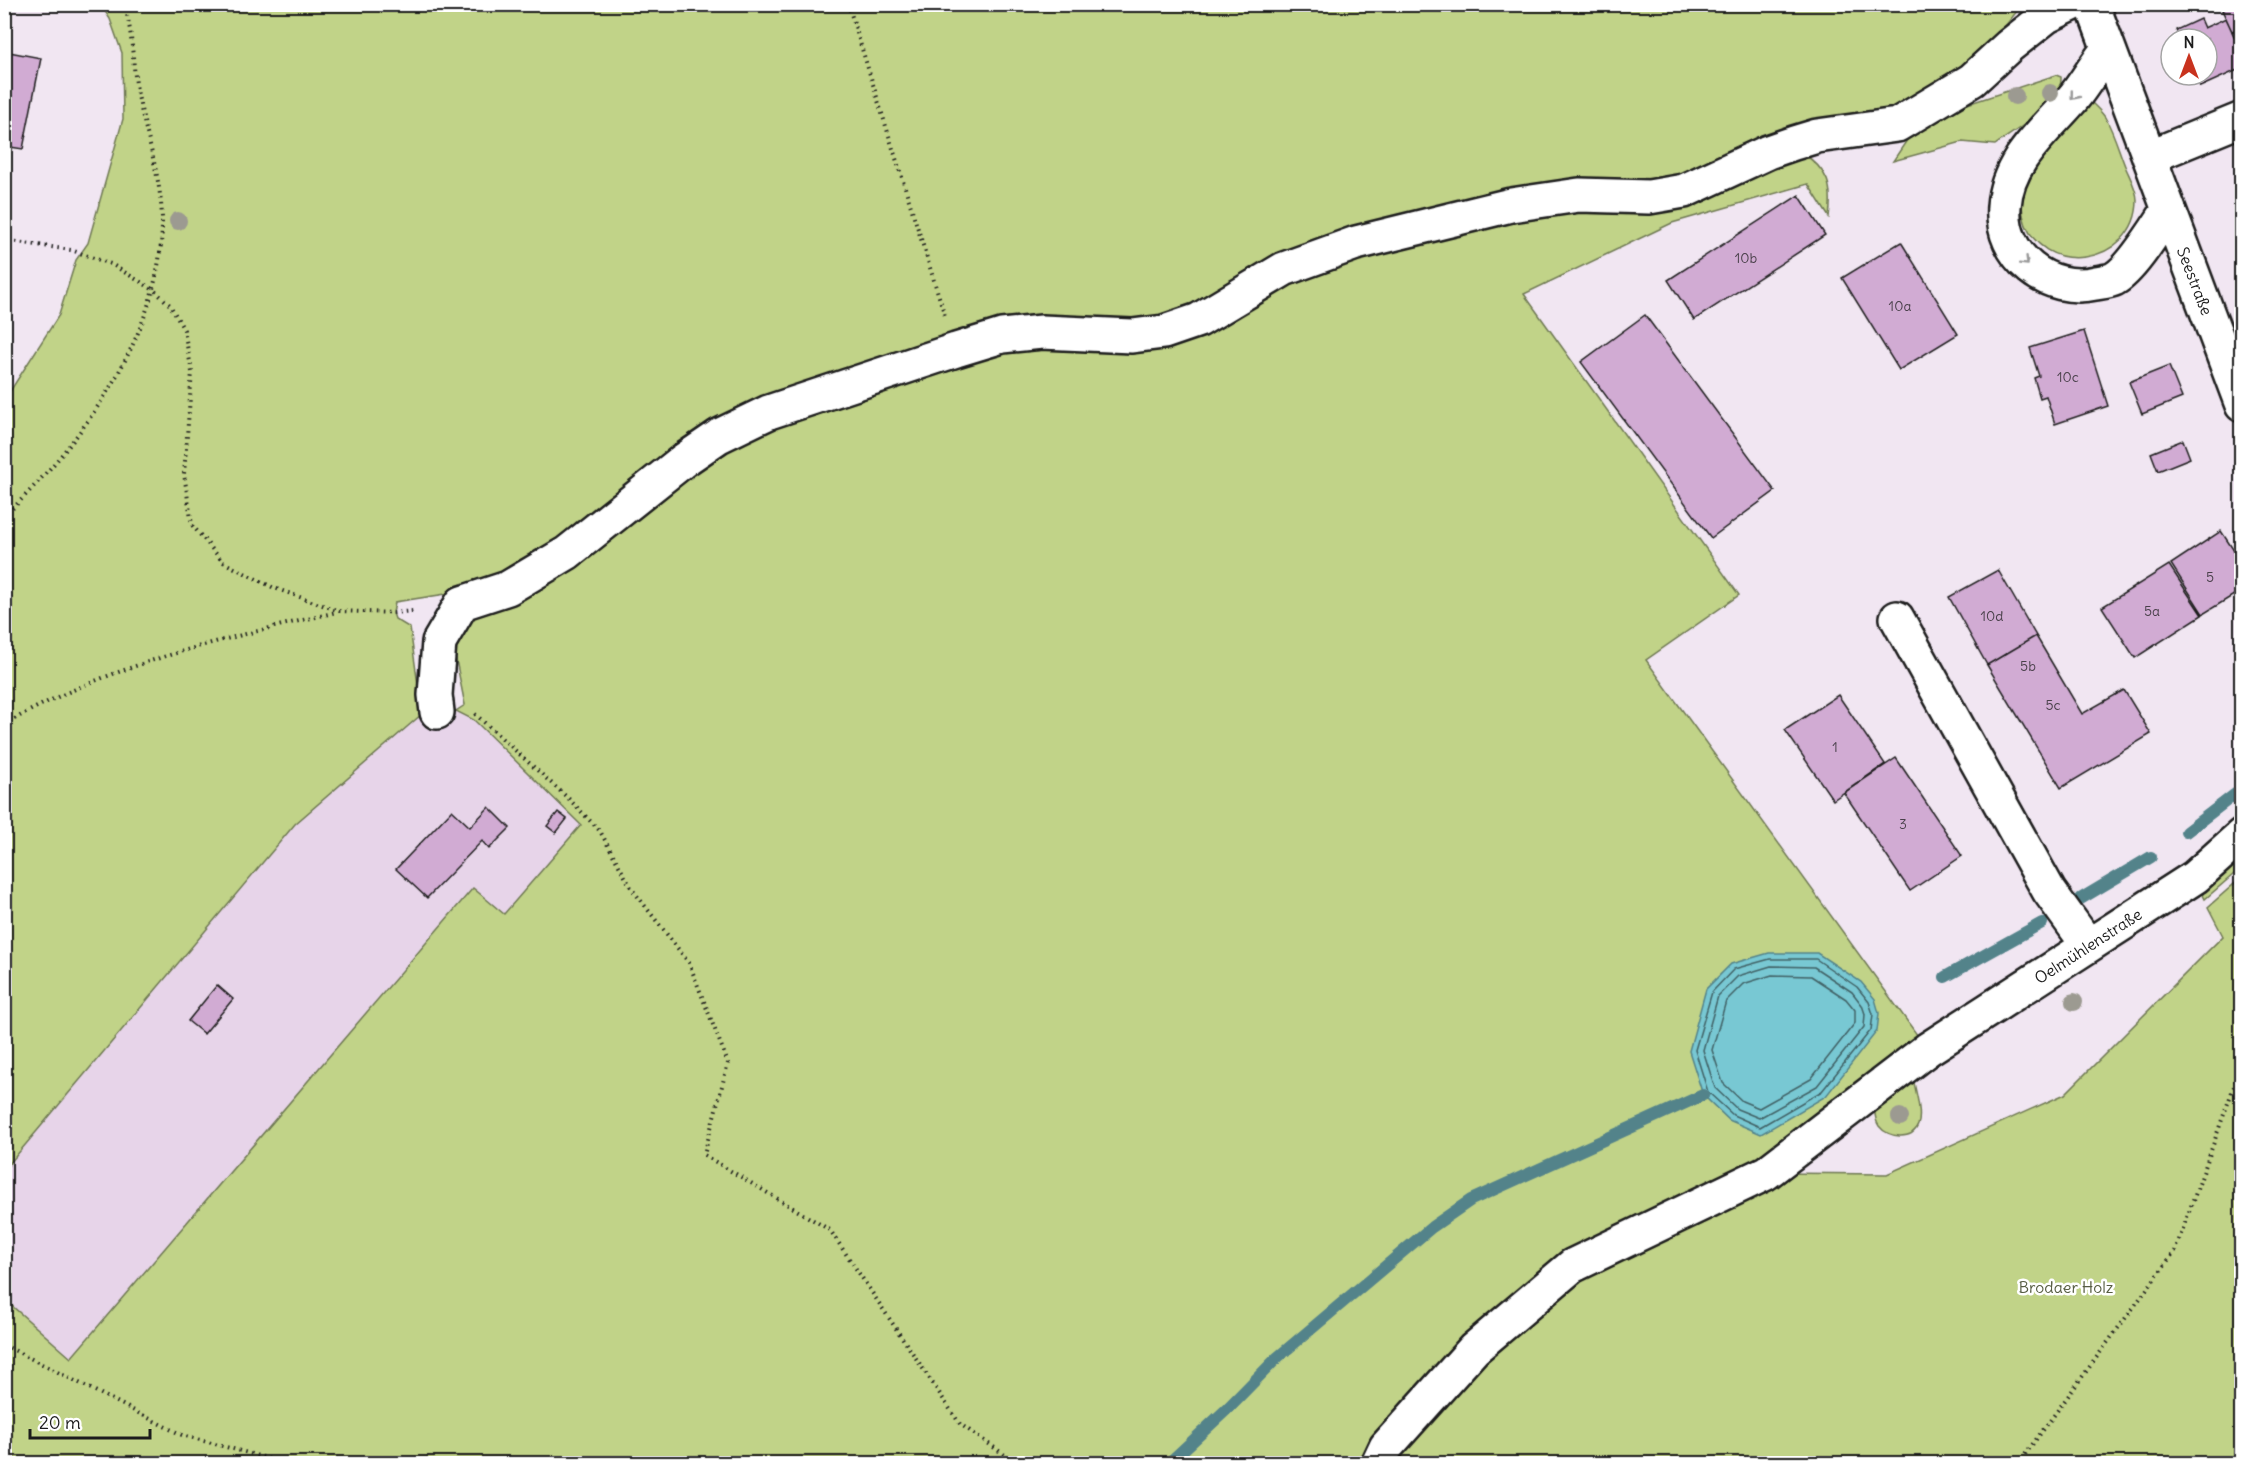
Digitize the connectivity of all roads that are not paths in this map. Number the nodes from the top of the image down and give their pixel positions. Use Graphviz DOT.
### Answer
graph roads {
  1 [pos="2072,4"];
  2 [pos="2092,4"];
  3 [pos="2108,49"];
  4 [pos="2241,119"];
  5 [pos="2149,157"];
  6 [pos="2168,212"];
  7 [pos="2241,405"];
  8 [pos="1897,618"];
  9 [pos="436,704"];
  10 [pos="2241,835"];
  11 [pos="2088,945"];
  12 [pos="1378,1464"];
  1 -- 9 [label="street"];
  2 -- 3 [label="street, Seestraße"];
  3 -- 5 [label="street, Seestraße"];
  3 -- 6 [label="street, one-way"];
  4 -- 5 [label="street"];
  5 -- 6 [label="street, Seestraße"];
  6 -- 7 [label="street, Seestraße"];
  8 -- 11 [label="street"];
  10 -- 11 [label="street, Oelmühlenstraße"];
  11 -- 12 [label="street, Oelmühlenstraße"];
}
